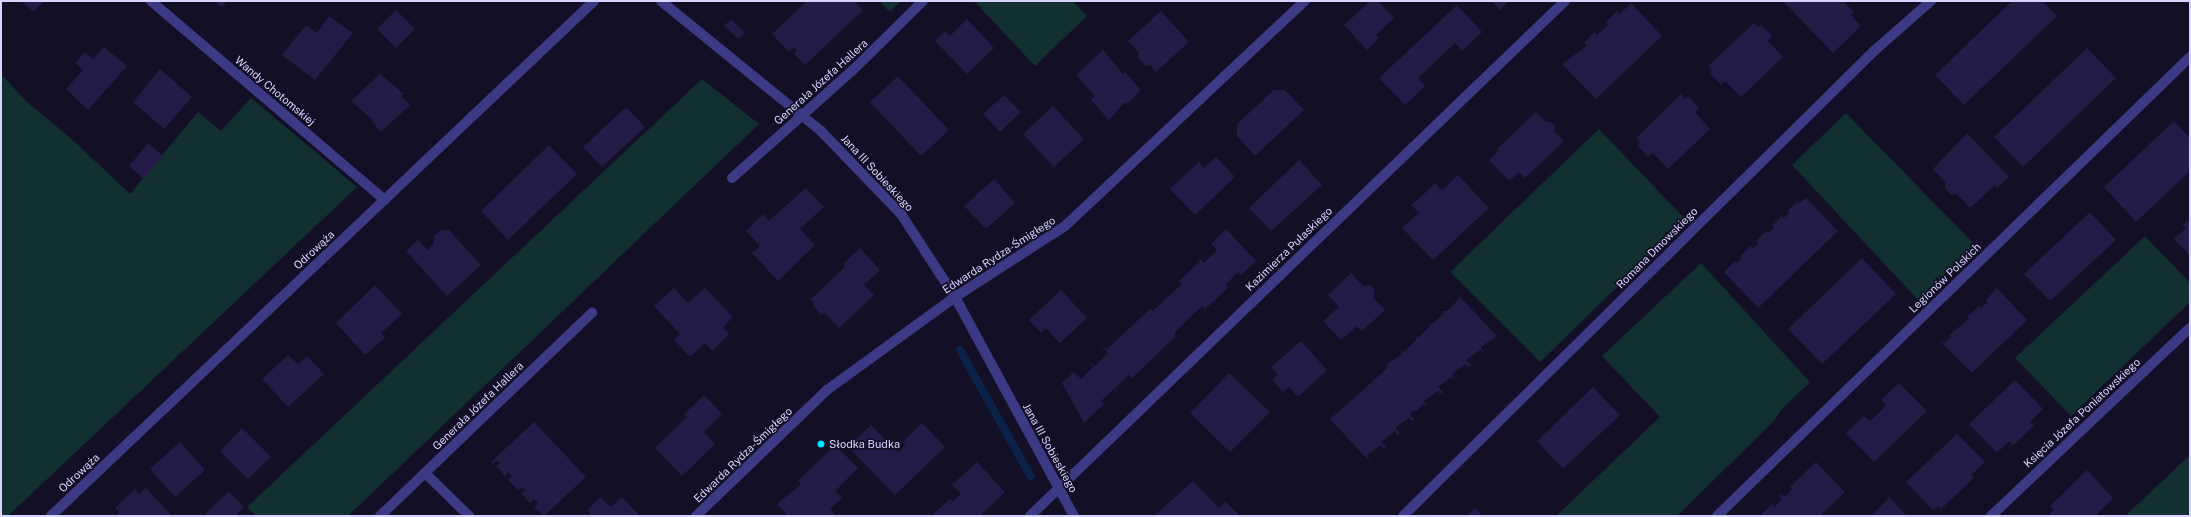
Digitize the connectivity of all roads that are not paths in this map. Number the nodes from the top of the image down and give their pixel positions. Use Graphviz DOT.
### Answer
graph roads {
  1 [pos="151,1"];
  2 [pos="594,1"];
  3 [pos="661,1"];
  4 [pos="923,1"];
  5 [pos="1305,1"];
  6 [pos="1565,1"];
  7 [pos="1931,1"];
  8 [pos="2190,57"];
  9 [pos="802,115"];
  10 [pos="732,178"];
  11 [pos="384,200"];
  12 [pos="955,297"];
  13 [pos="592,313"];
  14 [pos="2190,328"];
  15 [pos="425,473"];
  16 [pos="1059,488"];
  17 [pos="51,516"];
  18 [pos="380,516"];
  19 [pos="469,516"];
  20 [pos="696,516"];
  21 [pos="1030,516"];
  22 [pos="1074,516"];
  23 [pos="1403,516"];
  24 [pos="1717,516"];
  25 [pos="1992,516"];
  1 -- 11 [label="street, Wandy Chotomskiej"];
  2 -- 11 [label="street, Odrowąża"];
  3 -- 9 [label="street, Jana III Sobieskiego"];
  4 -- 9 [label="street, Generała Józefa Hallera"];
  5 -- 12 [label="street, Edwarda Rydza-Śmigłego"];
  6 -- 16 [label="street, Kazimierza Pułaskiego"];
  7 -- 23 [label="street, Romana Dmowskiego"];
  8 -- 24 [label="street, Legionów Polskich"];
  9 -- 10 [label="street, Generała Józefa Hallera"];
  9 -- 12 [label="street, Jana III Sobieskiego"];
  11 -- 17 [label="street, Odrowąża"];
  12 -- 16 [label="street, Jana III Sobieskiego"];
  12 -- 20 [label="street, Edwarda Rydza-Śmigłego"];
  13 -- 15 [label="street, Generała Józefa Hallera"];
  14 -- 25 [label="street, Księcia Józefa Poniatowskiego"];
  15 -- 18 [label="street, Generała Józefa Hallera"];
  15 -- 19 [label="street"];
  16 -- 21 [label="street, Kazimierza Pułaskiego"];
  16 -- 22 [label="street, Jana III Sobieskiego"];
}
